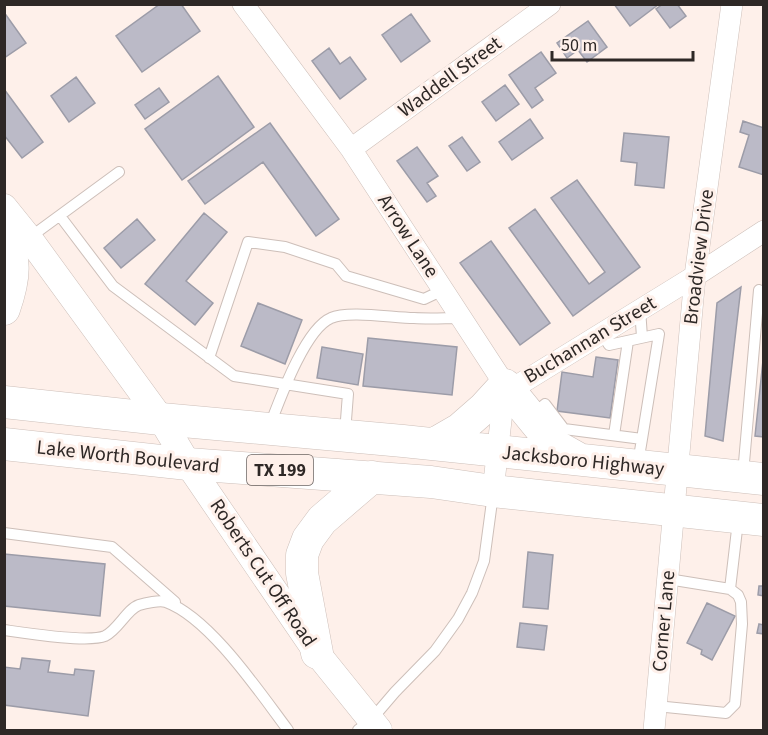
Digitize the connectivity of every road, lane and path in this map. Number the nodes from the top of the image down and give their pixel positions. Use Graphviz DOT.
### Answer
graph roads {
  1 [pos="243,4"];
  2 [pos="550,4"];
  3 [pos="732,4"];
  4 [pos="351,148"];
  5 [pos="119,172"];
  6 [pos="4,207"];
  7 [pos="60,216"];
  8 [pos="764,231"];
  9 [pos="17,232"];
  10 [pos="695,276"];
  11 [pos="443,290"];
  12 [pos="759,290"];
  13 [pos="4,309"];
  14 [pos="640,309"];
  15 [pos="461,318"];
  16 [pos="601,333"];
  17 [pos="642,337"];
  18 [pos="628,341"];
  19 [pos="209,358"];
  20 [pos="286,384"];
  21 [pos="505,385"];
  22 [pos="4,402"];
  23 [pos="530,416"];
  24 [pos="161,420"];
  25 [pos="269,428"];
  26 [pos="345,435"];
  27 [pos="614,435"];
  28 [pos="403,441"];
  29 [pos="4,444"];
  30 [pos="434,444"];
  31 [pos="499,451"];
  32 [pos="640,452"];
  33 [pos="583,460"];
  34 [pos="188,464"];
  35 [pos="678,471"];
  36 [pos="372,477"];
  37 [pos="753,478"];
  38 [pos="431,482"];
  39 [pos="493,491"];
  40 [pos="674,511"];
  41 [pos="751,519"];
  42 [pos="4,533"];
  43 [pos="668,579"];
  44 [pos="730,589"];
  45 [pos="189,615"];
  46 [pos="4,630"];
  47 [pos="317,653"];
  48 [pos="656,706"];
  49 [pos="369,727"];
  50 [pos="288,730"];
  51 [pos="654,730"];
  1 -- 4 [label="street, Arrow Lane"];
  2 -- 4 [label="street, Waddell Street"];
  3 -- 10 [label="street, Broadview Drive"];
  4 -- 11 [label="street, Arrow Lane"];
  5 -- 7 [label="lane"];
  6 -- 9 [label="street, Roberts Cut Off Road"];
  7 -- 9 [label="lane"];
  7 -- 19 [label="lane"];
  8 -- 10 [label="street, Buchannan Street"];
  9 -- 13 [label="main road"];
  9 -- 24 [label="street, Roberts Cut Off Road"];
  10 -- 14 [label="street, Buchannan Street"];
  10 -- 35 [label="street, Broadview Drive"];
  11 -- 15 [label="street, Arrow Lane"];
  11 -- 19 [label="lane"];
  12 -- 37 [label="lane"];
  14 -- 16 [label="street, Buchannan Street"];
  14 -- 17 [label="lane"];
  15 -- 20 [label="lane"];
  15 -- 21 [label="street, Arrow Lane"];
  16 -- 18 [label="lane"];
  16 -- 21 [label="street, Buchannan Street"];
  17 -- 18 [label="lane"];
  17 -- 32 [label="lane"];
  18 -- 27 [label="lane"];
  19 -- 20 [label="lane"];
  20 -- 25 [label="lane"];
  20 -- 26 [label="lane"];
  21 -- 23 [label="main road"];
  21 -- 30 [label="main road"];
  21 -- 31 [label="street"];
  22 -- 24 [label="main road, Lake Worth Boulevard / TX 199"];
  23 -- 27 [label="lane"];
  23 -- 33 [label="main road"];
  24 -- 25 [label="main road, Lake Worth Boulevard / TX 199"];
  24 -- 34 [label="street, Roberts Cut Off Road"];
  25 -- 26 [label="main road, Lake Worth Boulevard / TX 199"];
  26 -- 28 [label="main road, Lake Worth Boulevard / TX 199"];
  27 -- 32 [label="lane"];
  28 -- 30 [label="main road, Jacksboro Highway / TX 199"];
  29 -- 34 [label="main road, Lake Worth Boulevard / TX 199"];
  30 -- 31 [label="main road, Jacksboro Highway / TX 199"];
  31 -- 33 [label="main road, Jacksboro Highway / TX 199"];
  31 -- 39 [label="street"];
  32 -- 33 [label="main road, Jacksboro Highway / TX 199"];
  32 -- 35 [label="main road, Jacksboro Highway / TX 199"];
  34 -- 36 [label="main road, Lake Worth Boulevard / TX 199"];
  34 -- 47 [label="street, Roberts Cut Off Road"];
  35 -- 37 [label="main road, Jacksboro Highway / TX 199"];
  35 -- 40 [label="street, Broadview Drive"];
  36 -- 38 [label="main road, Lake Worth Boulevard / TX 199"];
  36 -- 47 [label="main road"];
  38 -- 39 [label="main road, Jacksboro Highway / TX 199"];
  39 -- 40 [label="main road, Jacksboro Highway / TX 199"];
  39 -- 49 [label="lane"];
  40 -- 41 [label="main road, Jacksboro Highway / TX 199"];
  40 -- 43 [label="street, Corner Lane"];
  41 -- 44 [label="lane"];
  42 -- 45 [label="lane"];
  43 -- 44 [label="lane"];
  43 -- 48 [label="street, Corner Lane"];
  44 -- 48 [label="lane"];
  45 -- 46 [label="lane"];
  45 -- 50 [label="lane"];
  47 -- 49 [label="street, Roberts Cut Off Road"];
  48 -- 51 [label="street, Corner Lane"];
}
